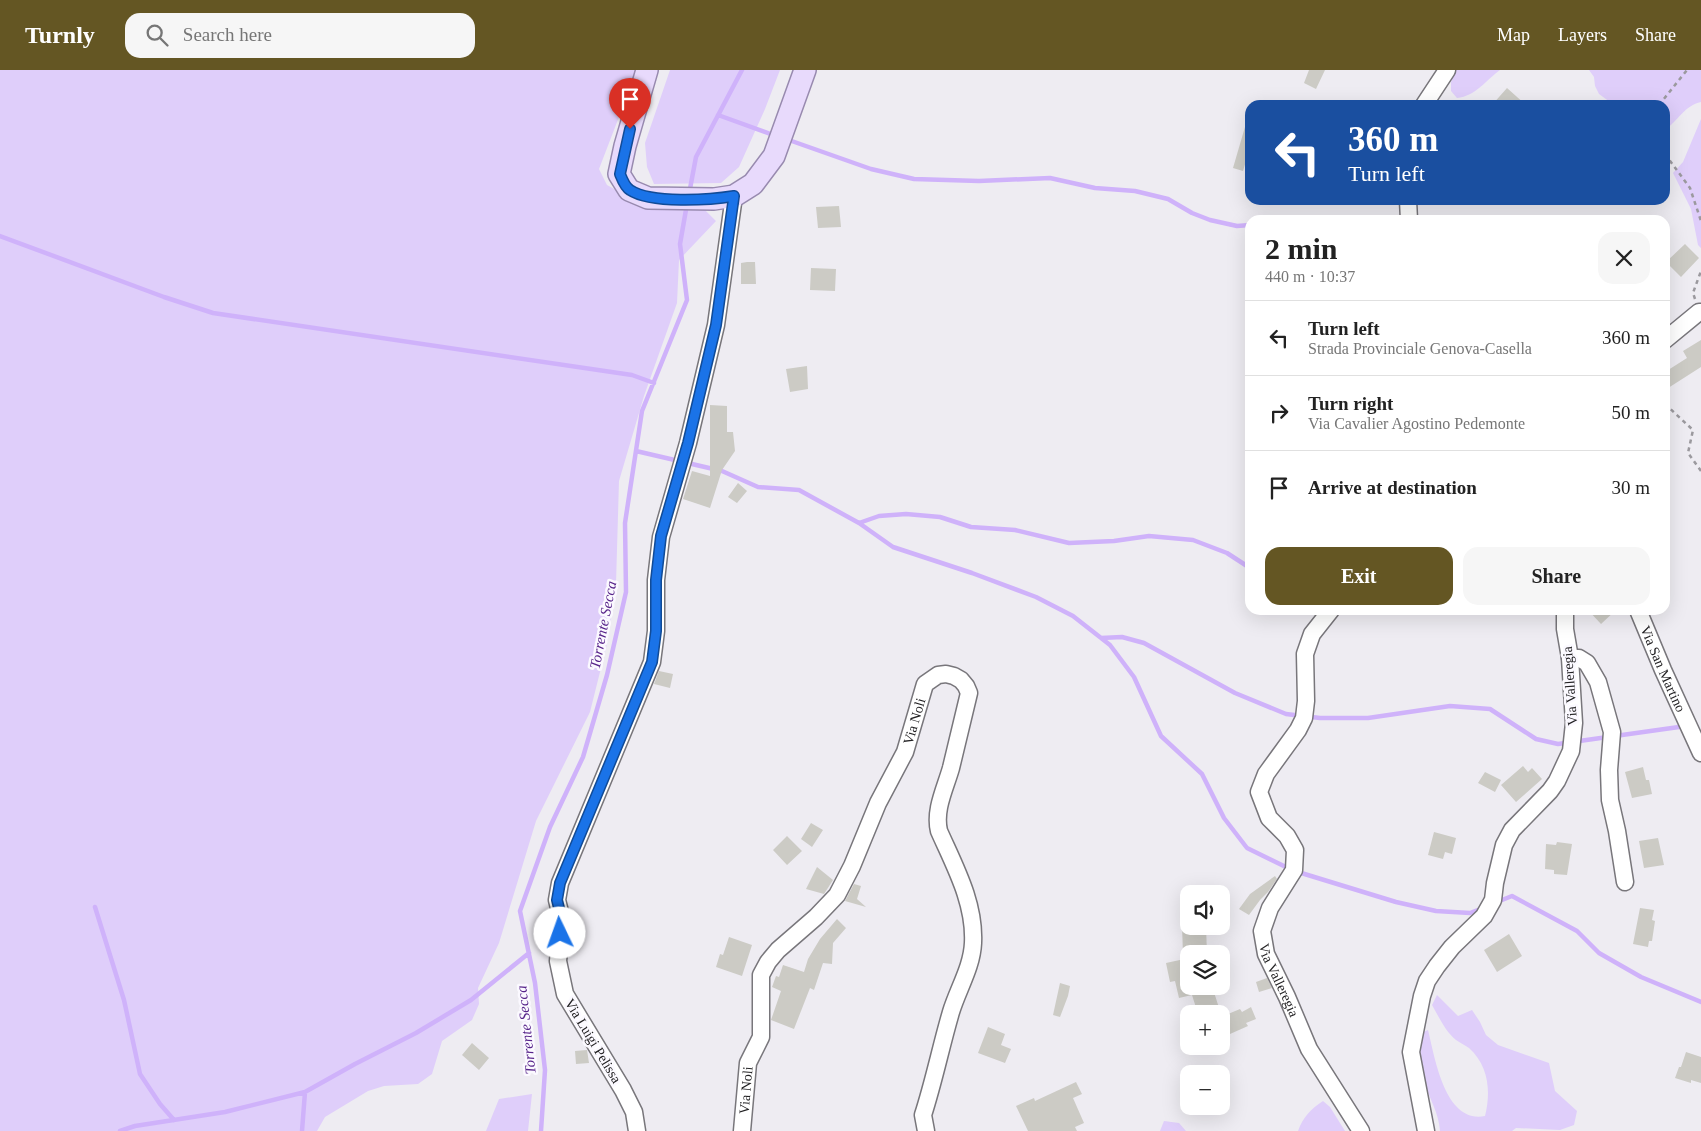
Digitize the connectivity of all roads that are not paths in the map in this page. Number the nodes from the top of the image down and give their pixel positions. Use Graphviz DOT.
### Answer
graph roads {
  1 [pos="647,70"];
  2 [pos="805,70"];
  3 [pos="1447,70"];
  4 [pos="1427,100"];
  5 [pos="724,198"];
  6 [pos="1700,312"];
  7 [pos="1670,336"];
  8 [pos="1327,615"];
  9 [pos="1565,615"];
  10 [pos="1640,615"];
  11 [pos="1570,658"];
  12 [pos="1701,753"];
  13 [pos="1625,882"];
  14 [pos="637,1131"];
  15 [pos="742,1131"];
  16 [pos="926,1131"];
  17 [pos="1361,1131"];
  18 [pos="1426,1131"];
  1 -- 5 [label="main road"];
  2 -- 5 [label="main road"];
  3 -- 4 [label="street"];
  5 -- 14 [label="street, Via Luigi Pelissa"];
  6 -- 7 [label="street"];
  8 -- 17 [label="street, Via Valleregia"];
  9 -- 11 [label="street, Via Valleregia"];
  10 -- 12 [label="street, Via San Martino"];
  11 -- 13 [label="street"];
  11 -- 18 [label="street, Via Valleregia"];
  15 -- 16 [label="street, Via Noli"];
}
